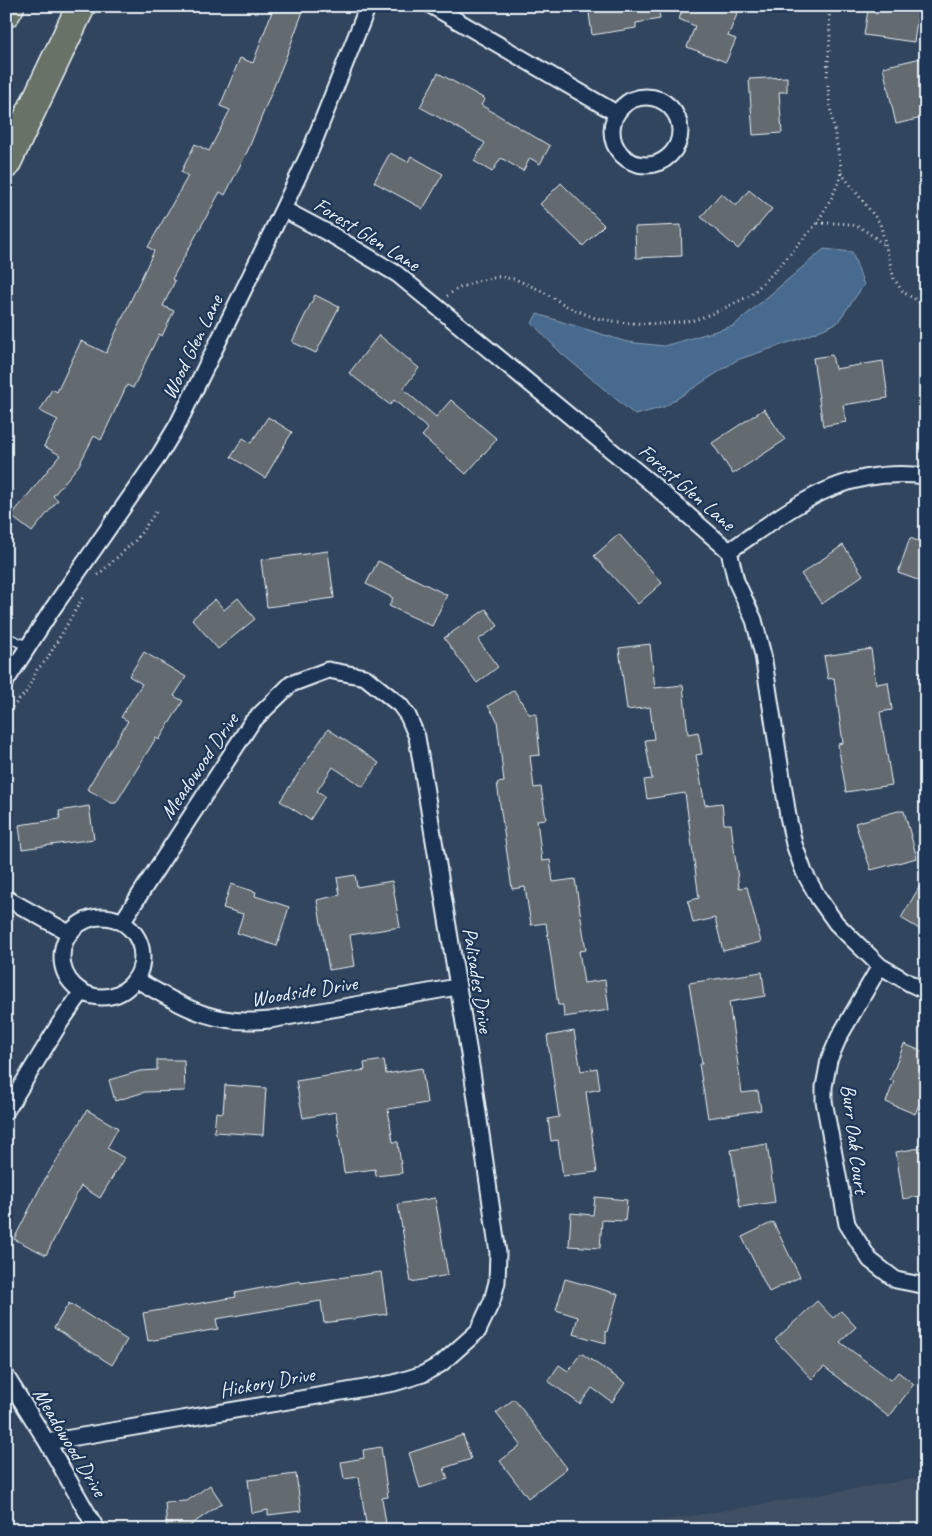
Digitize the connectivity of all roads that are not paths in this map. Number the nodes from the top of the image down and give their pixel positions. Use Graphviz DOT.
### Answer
graph roads {
  1 [pos="10,6"];
  2 [pos="81,6"];
  3 [pos="368,6"];
  4 [pos="432,6"];
  5 [pos="6,14"];
  6 [pos="616,113"];
  7 [pos="6,164"];
  8 [pos="284,209"];
  9 [pos="926,476"];
  10 [pos="729,551"];
  11 [pos="6,637"];
  12 [pos="28,646"];
  13 [pos="341,673"];
  14 [pos="6,681"];
  15 [pos="6,898"];
  16 [pos="122,922"];
  17 [pos="69,933"];
  18 [pos="880,966"];
  19 [pos="136,979"];
  20 [pos="457,987"];
  21 [pos="926,991"];
  22 [pos="82,992"];
  23 [pos="6,1111"];
  24 [pos="926,1286"];
  25 [pos="478,1331"];
  26 [pos="6,1376"];
  27 [pos="47,1442"];
  28 [pos="97,1530"];
  1 -- 5 [label="highway"];
  2 -- 7 [label="highway"];
  3 -- 8 [label="street, Wood Glen Lane"];
  4 -- 6 [label="street"];
  6 -- 6 [label="street"];
  8 -- 10 [label="street, Forest Glen Lane"];
  8 -- 12 [label="street, Wood Glen Lane"];
  9 -- 10 [label="street"];
  10 -- 18 [label="street, Forest Glen Lane"];
  11 -- 12 [label="lane"];
  12 -- 14 [label="street, Wood Glen Lane"];
  13 -- 16 [label="street, Meadowood Drive"];
  13 -- 20 [label="street, Palisades Drive"];
  15 -- 17 [label="street"];
  16 -- 17 [label="street"];
  16 -- 19 [label="street"];
  17 -- 22 [label="street"];
  18 -- 21 [label="street, Forest Glen Lane"];
  18 -- 24 [label="street, Burr Oak Court"];
  19 -- 20 [label="street, Woodside Drive"];
  19 -- 22 [label="street"];
  20 -- 25 [label="street, Palisades Drive"];
  22 -- 23 [label="street"];
  25 -- 27 [label="street, Hickory Drive"];
  26 -- 27 [label="street, Meadowood Drive"];
  27 -- 28 [label="street, Meadowood Drive"];
}
